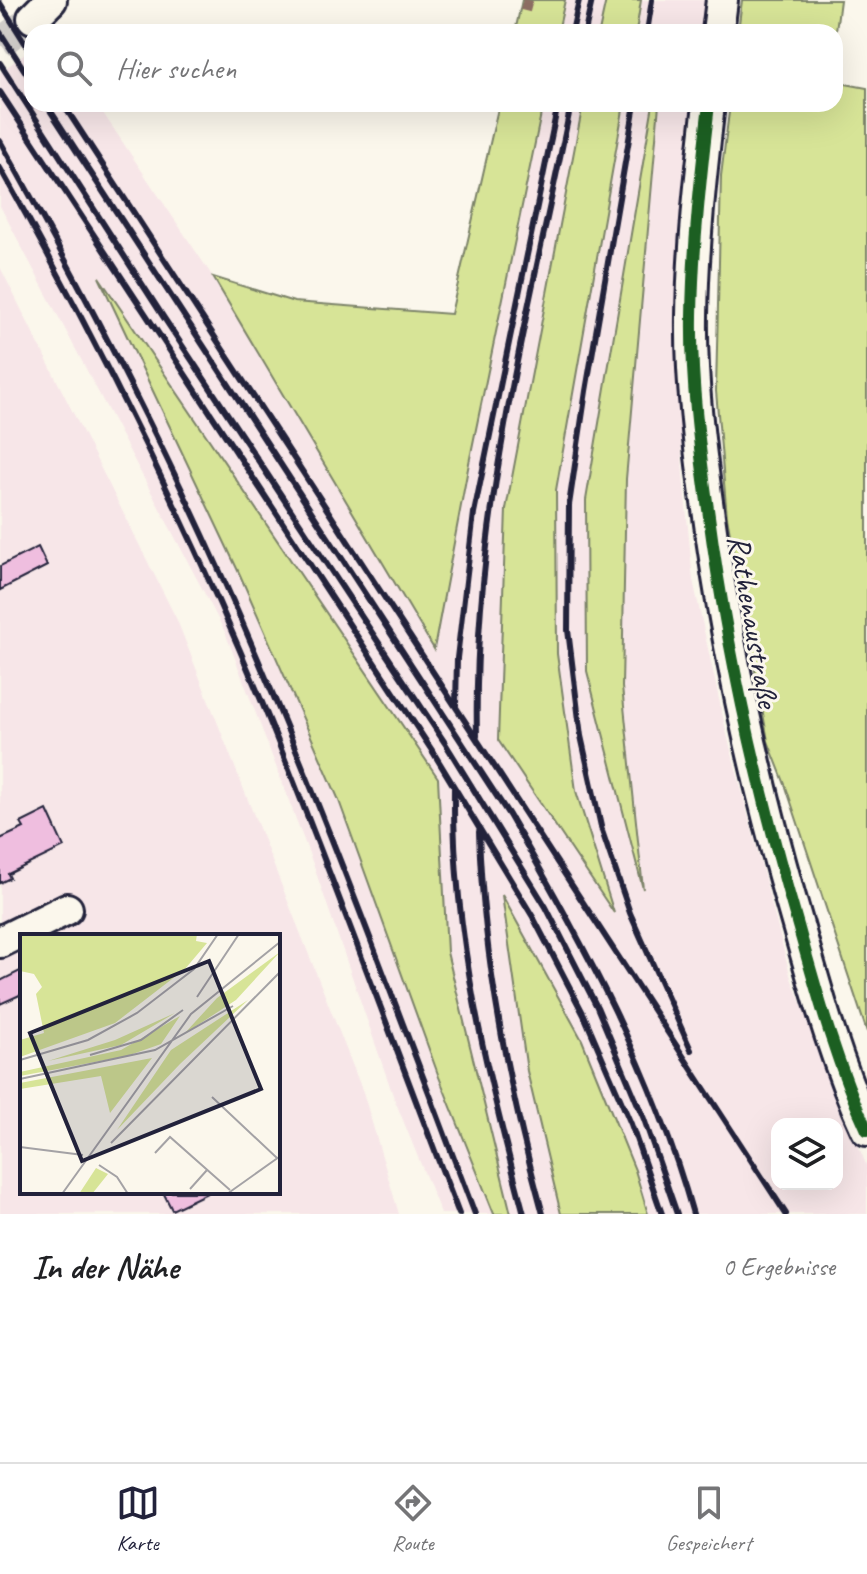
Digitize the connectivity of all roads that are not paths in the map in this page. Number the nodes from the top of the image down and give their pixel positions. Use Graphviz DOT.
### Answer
graph roads {
  1 [pos="722,0"];
  2 [pos="719,24"];
  3 [pos="708,112"];
  4 [pos="67,909"];
  5 [pos="0,942"];
  6 [pos="867,1130"];
  1 -- 2 [label="street"];
  3 -- 6 [label="street, Rathenaustraße"];
  4 -- 5 [label="street"];
}
